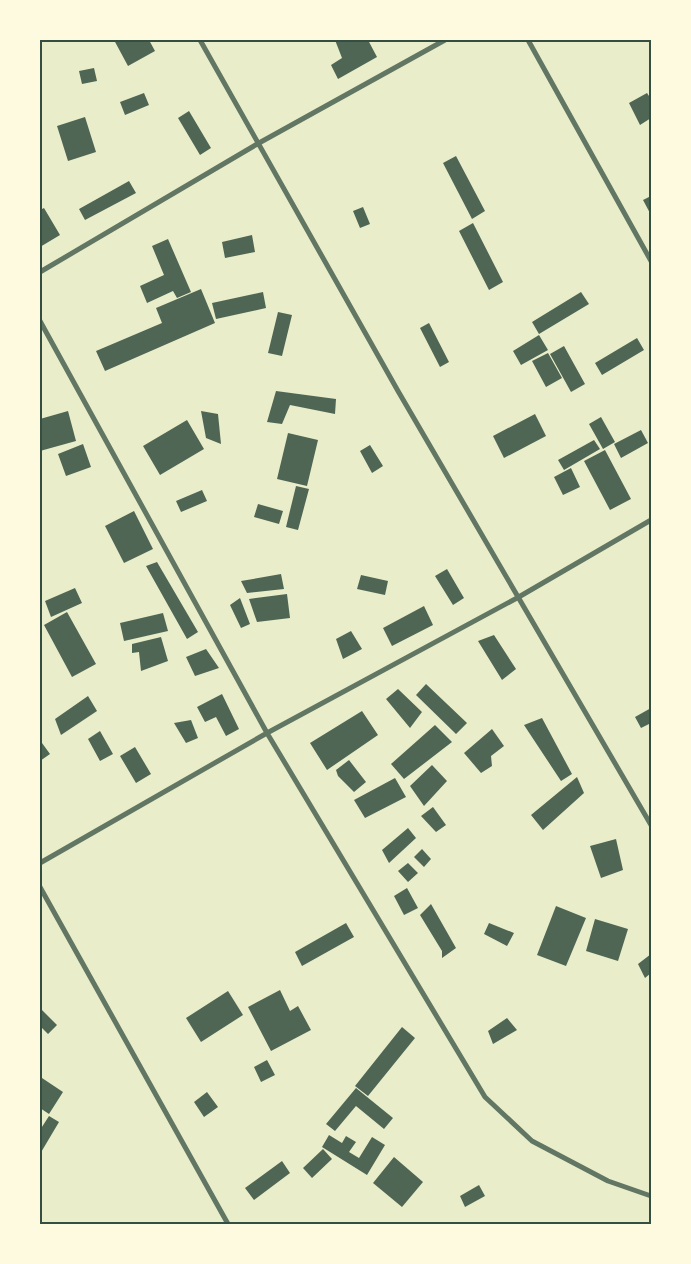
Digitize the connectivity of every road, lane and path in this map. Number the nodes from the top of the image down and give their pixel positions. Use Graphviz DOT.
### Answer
graph roads {
  1 [pos="200,40"];
  2 [pos="445,40"];
  3 [pos="528,40"];
  4 [pos="258,144"];
  5 [pos="651,262"];
  6 [pos="40,272"];
  7 [pos="40,321"];
  8 [pos="651,520"];
  9 [pos="517,598"];
  10 [pos="267,733"];
  11 [pos="651,825"];
  12 [pos="40,863"];
  13 [pos="40,887"];
  14 [pos="651,1196"];
  15 [pos="228,1224"];
  1 -- 4 [label="street"];
  2 -- 4 [label="street"];
  3 -- 5 [label="street"];
  4 -- 6 [label="street"];
  4 -- 9 [label="street"];
  7 -- 10 [label="street"];
  8 -- 9 [label="street"];
  9 -- 10 [label="street"];
  9 -- 11 [label="street"];
  10 -- 12 [label="street"];
  10 -- 14 [label="street"];
  13 -- 15 [label="street"];
}
